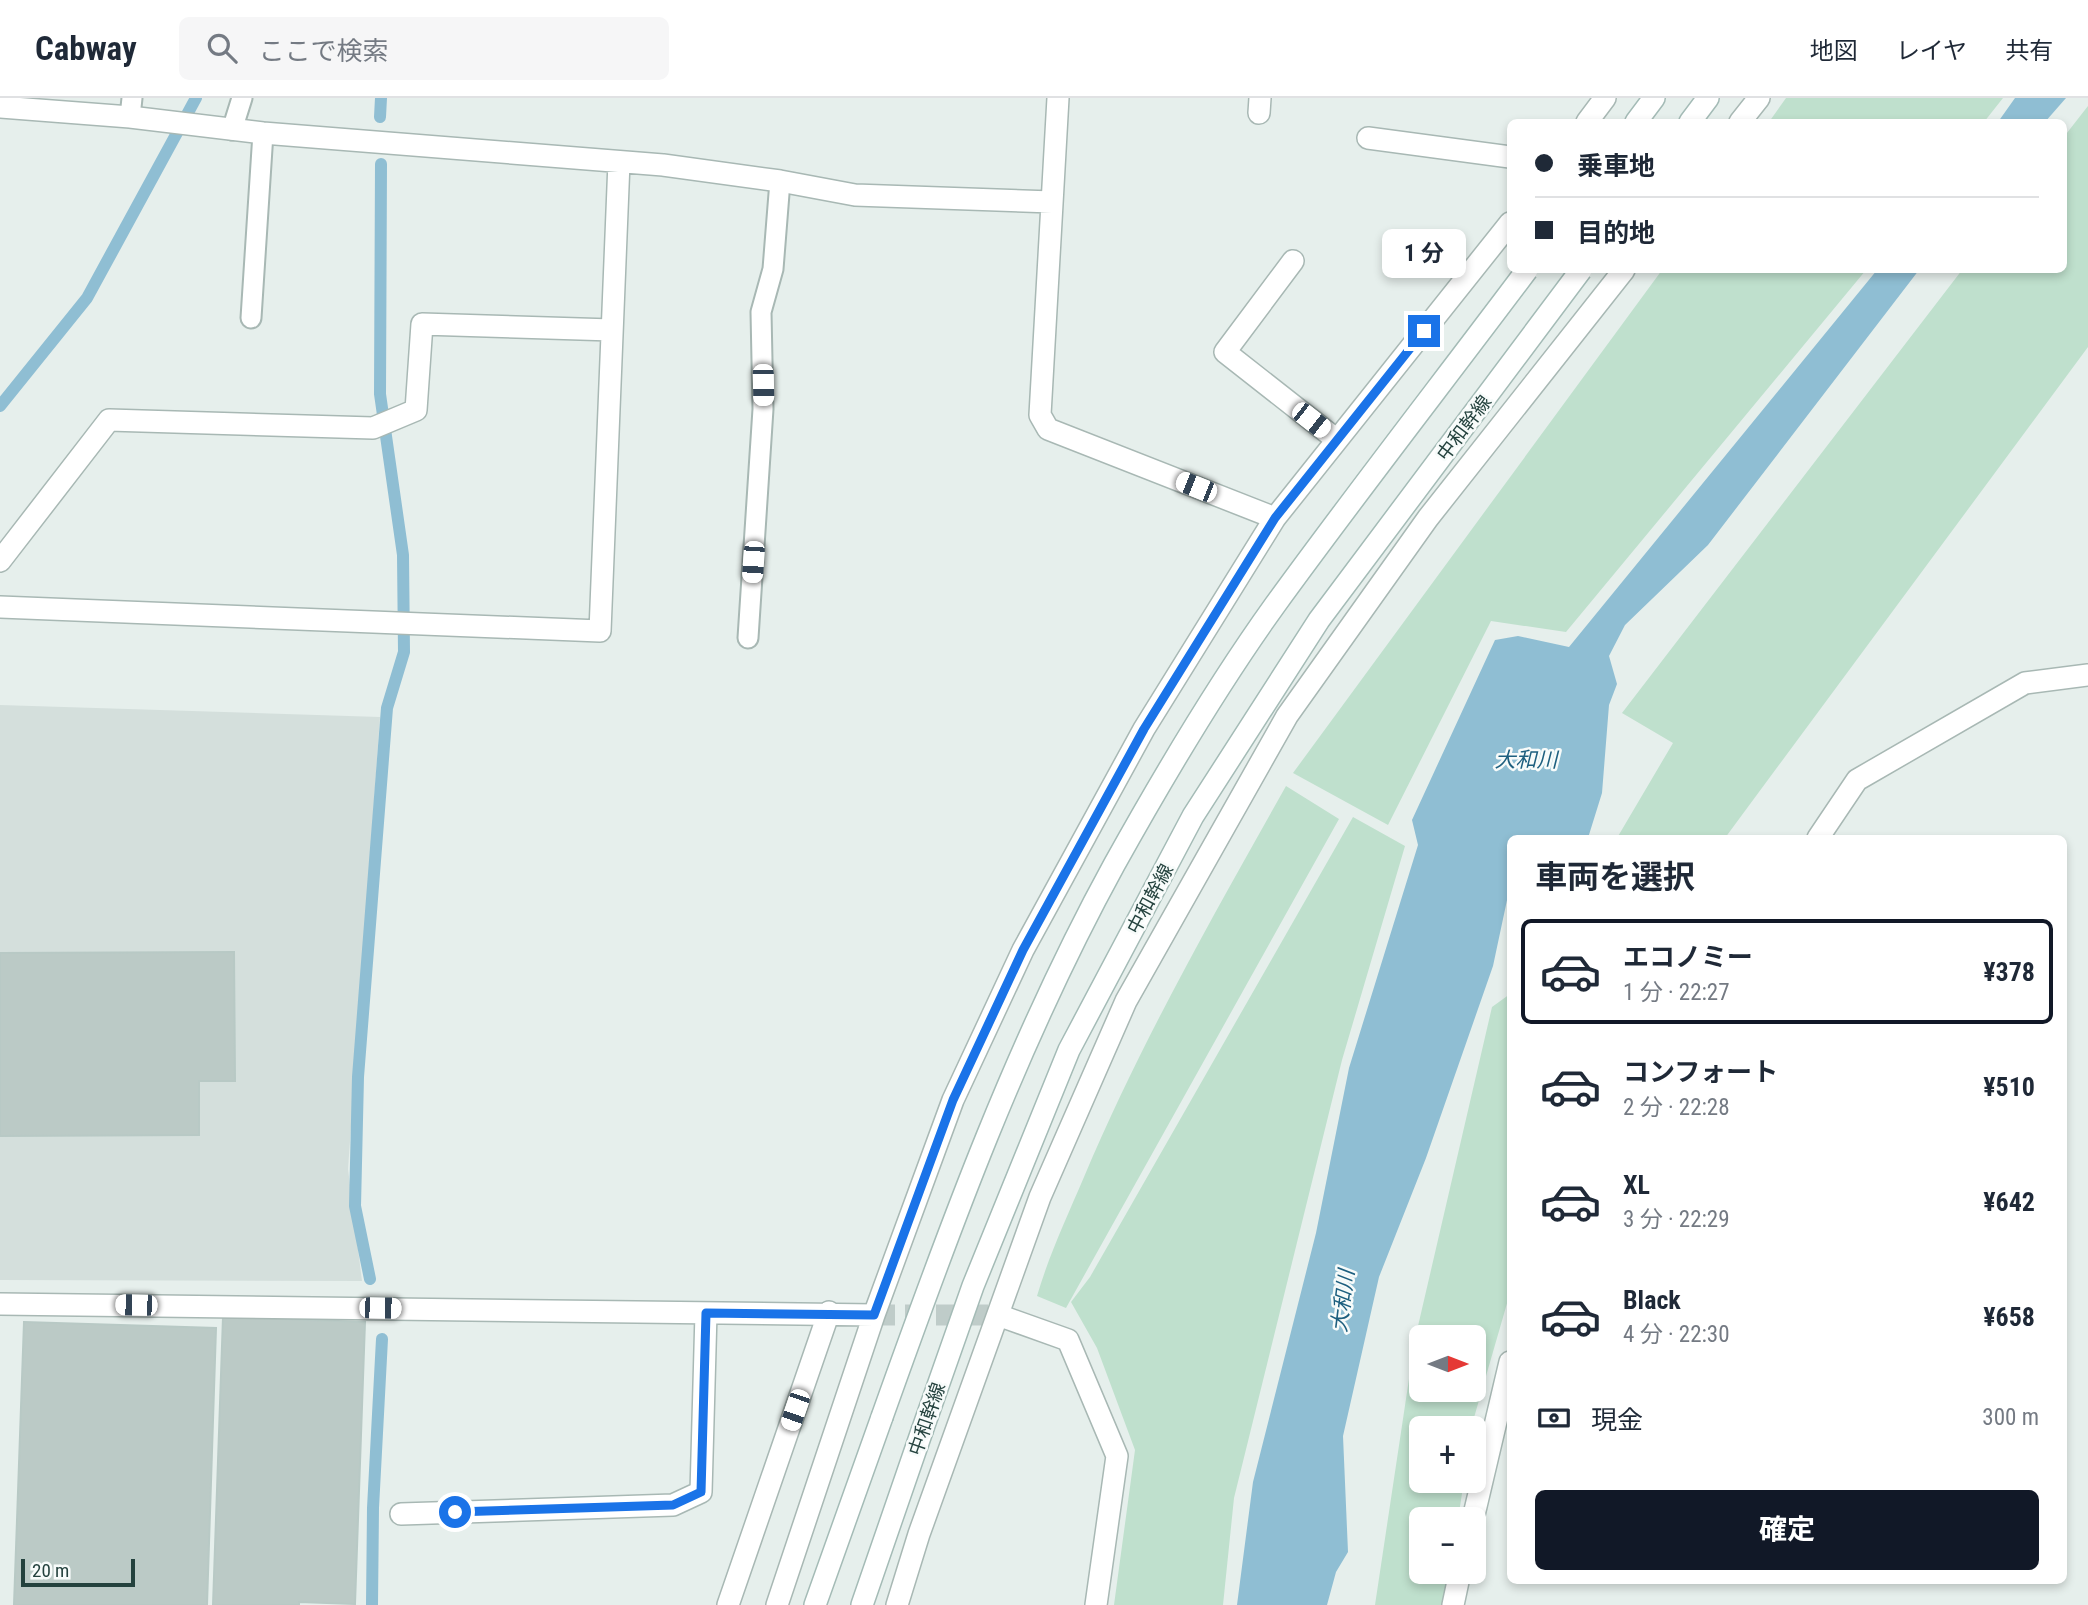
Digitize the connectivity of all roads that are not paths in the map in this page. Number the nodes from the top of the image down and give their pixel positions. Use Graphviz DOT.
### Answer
graph roads {
  1 [pos="242,98"];
  2 [pos="1058,98"];
  3 [pos="1605,98"];
  4 [pos="1654,98"];
  5 [pos="1708,98"];
  6 [pos="1759,98"];
  7 [pos="0,107"];
  8 [pos="131,108"];
  9 [pos="1589,119"];
  10 [pos="1638,119"];
  11 [pos="1692,119"];
  12 [pos="1742,119"];
  13 [pos="232,130"];
  14 [pos="263,133"];
  15 [pos="1368,138"];
  16 [pos="1507,157"];
  17 [pos="620,162"];
  18 [pos="780,181"];
  19 [pos="1052,202"];
  20 [pos="1507,227"];
  21 [pos="1293,261"];
  22 [pos="1525,273"];
  23 [pos="1579,273"];
  24 [pos="1622,273"];
  25 [pos="251,317"];
  26 [pos="612,330"];
  27 [pos="1337,440"];
  28 [pos="1275,518"];
  29 [pos="0,561"];
  30 [pos="0,607"];
  31 [pos="748,638"];
  32 [pos="2088,675"];
  33 [pos="1820,835"];
  34 [pos="0,1304"];
  35 [pos="829,1312"];
  36 [pos="706,1313"];
  37 [pos="874,1315"];
  38 [pos="998,1315"];
  39 [pos="1507,1375"];
  40 [pos="1476,1507"];
  41 [pos="401,1514"];
  42 [pos="1457,1584"];
  43 [pos="728,1605"];
  44 [pos="776,1605"];
  45 [pos="815,1605"];
  46 [pos="862,1605"];
  47 [pos="897,1605"];
  48 [pos="1096,1605"];
  49 [pos="1453,1605"];
  1 -- 13 [label="lane"];
  2 -- 19 [label="street"];
  3 -- 9 [label="street"];
  4 -- 10 [label="street"];
  5 -- 11 [label="street"];
  6 -- 12 [label="street"];
  7 -- 8 [label="street"];
  8 -- 13 [label="street"];
  13 -- 14 [label="street"];
  14 -- 17 [label="street"];
  14 -- 25 [label="lane"];
  15 -- 16 [label="street"];
  17 -- 18 [label="street"];
  17 -- 26 [label="street"];
  18 -- 19 [label="street"];
  18 -- 31 [label="lane"];
  19 -- 28 [label="street"];
  20 -- 27 [label="street"];
  21 -- 27 [label="street"];
  22 -- 45 [label="street, bridge"];
  23 -- 46 [label="street, 中和幹線, bridge"];
  24 -- 38 [label="street"];
  26 -- 29 [label="street"];
  26 -- 30 [label="street"];
  27 -- 28 [label="street"];
  28 -- 37 [label="street"];
  32 -- 33 [label="street"];
  34 -- 36 [label="street"];
  35 -- 36 [label="street"];
  35 -- 37 [label="street"];
  35 -- 43 [label="street"];
  36 -- 41 [label="street"];
  37 -- 44 [label="street"];
  38 -- 47 [label="street"];
  38 -- 48 [label="street"];
  39 -- 40 [label="street"];
  42 -- 49 [label="street"];
}
